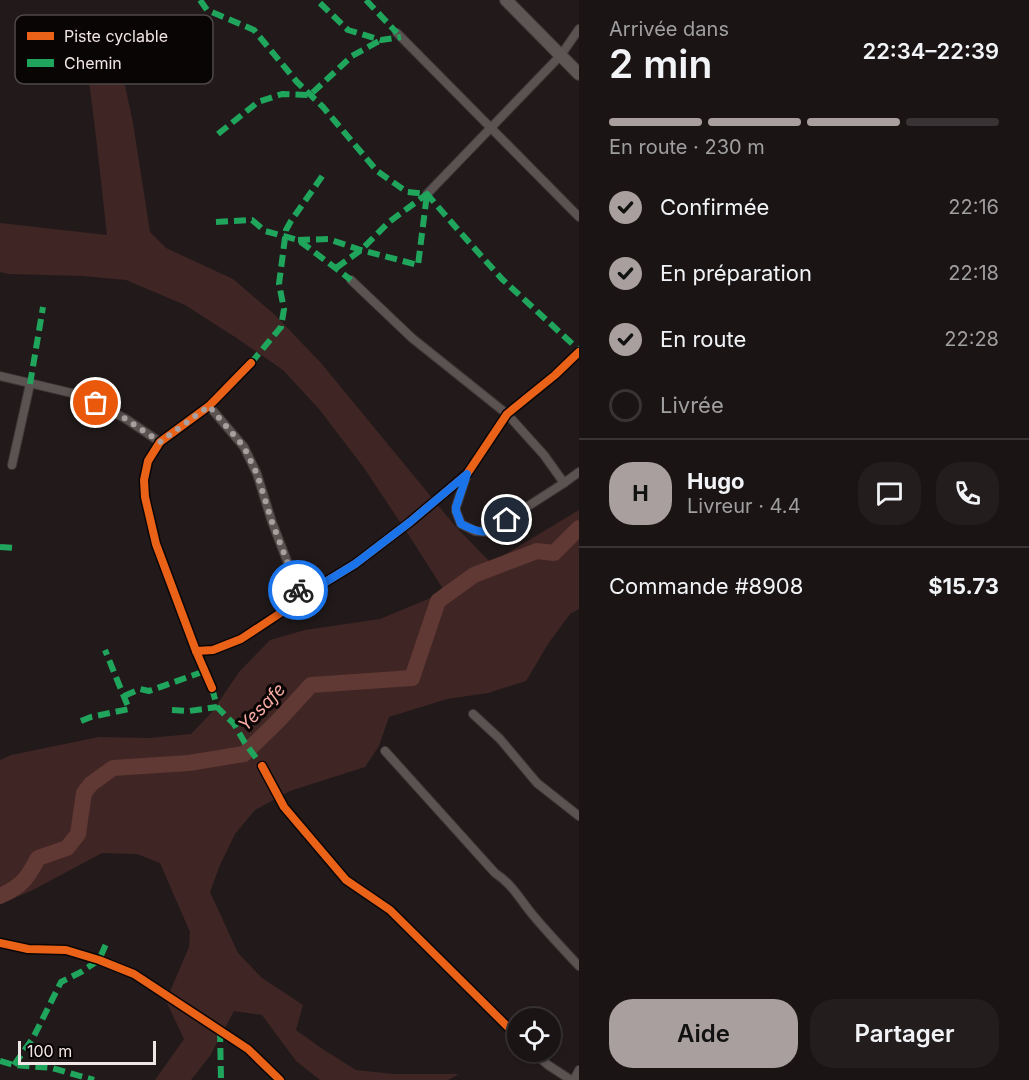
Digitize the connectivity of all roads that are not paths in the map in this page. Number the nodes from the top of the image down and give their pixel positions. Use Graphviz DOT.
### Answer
graph roads {
  1 [pos="506,0"];
  2 [pos="579,29"];
  3 [pos="397,33"];
  4 [pos="561,55"];
  5 [pos="579,74"];
  6 [pos="492,128"];
  7 [pos="428,194"];
  8 [pos="579,217"];
  9 [pos="351,280"];
  10 [pos="579,352"];
  11 [pos="251,363"];
  12 [pos="0,376"];
  13 [pos="30,384"];
  14 [pos="209,406"];
  15 [pos="507,414"];
  16 [pos="160,442"];
  17 [pos="12,465"];
  18 [pos="579,472"];
  19 [pos="467,474"];
  20 [pos="564,483"];
  21 [pos="301,597"];
  22 [pos="196,651"];
  23 [pos="212,688"];
  24 [pos="473,714"];
  25 [pos="385,751"];
  26 [pos="262,766"];
  27 [pos="579,816"];
  28 [pos="0,943"];
  29 [pos="579,966"];
  30 [pos="507,1026"];
  31 [pos="545,1062"];
  32 [pos="579,1070"];
  33 [pos="280,1080"];
  34 [pos="573,1080"];
  1 -- 4 [label="main road"];
  2 -- 4 [label="street"];
  3 -- 6 [label="street"];
  4 -- 5 [label="main road"];
  4 -- 6 [label="street"];
  6 -- 7 [label="street"];
  6 -- 8 [label="street"];
  9 -- 15 [label="street"];
  10 -- 15 [label="street"];
  11 -- 14 [label="street"];
  12 -- 13 [label="street"];
  13 -- 16 [label="street"];
  13 -- 17 [label="street"];
  14 -- 16 [label="street"];
  14 -- 21 [label="street"];
  15 -- 19 [label="street"];
  15 -- 20 [label="street"];
  16 -- 22 [label="street"];
  18 -- 20 [label="street"];
  19 -- 20 [label="street"];
  19 -- 21 [label="street"];
  21 -- 22 [label="street"];
  22 -- 23 [label="street"];
  24 -- 27 [label="street"];
  25 -- 29 [label="street"];
  26 -- 30 [label="street"];
  28 -- 33 [label="street"];
  31 -- 34 [label="street"];
  32 -- 34 [label="street"];
}
